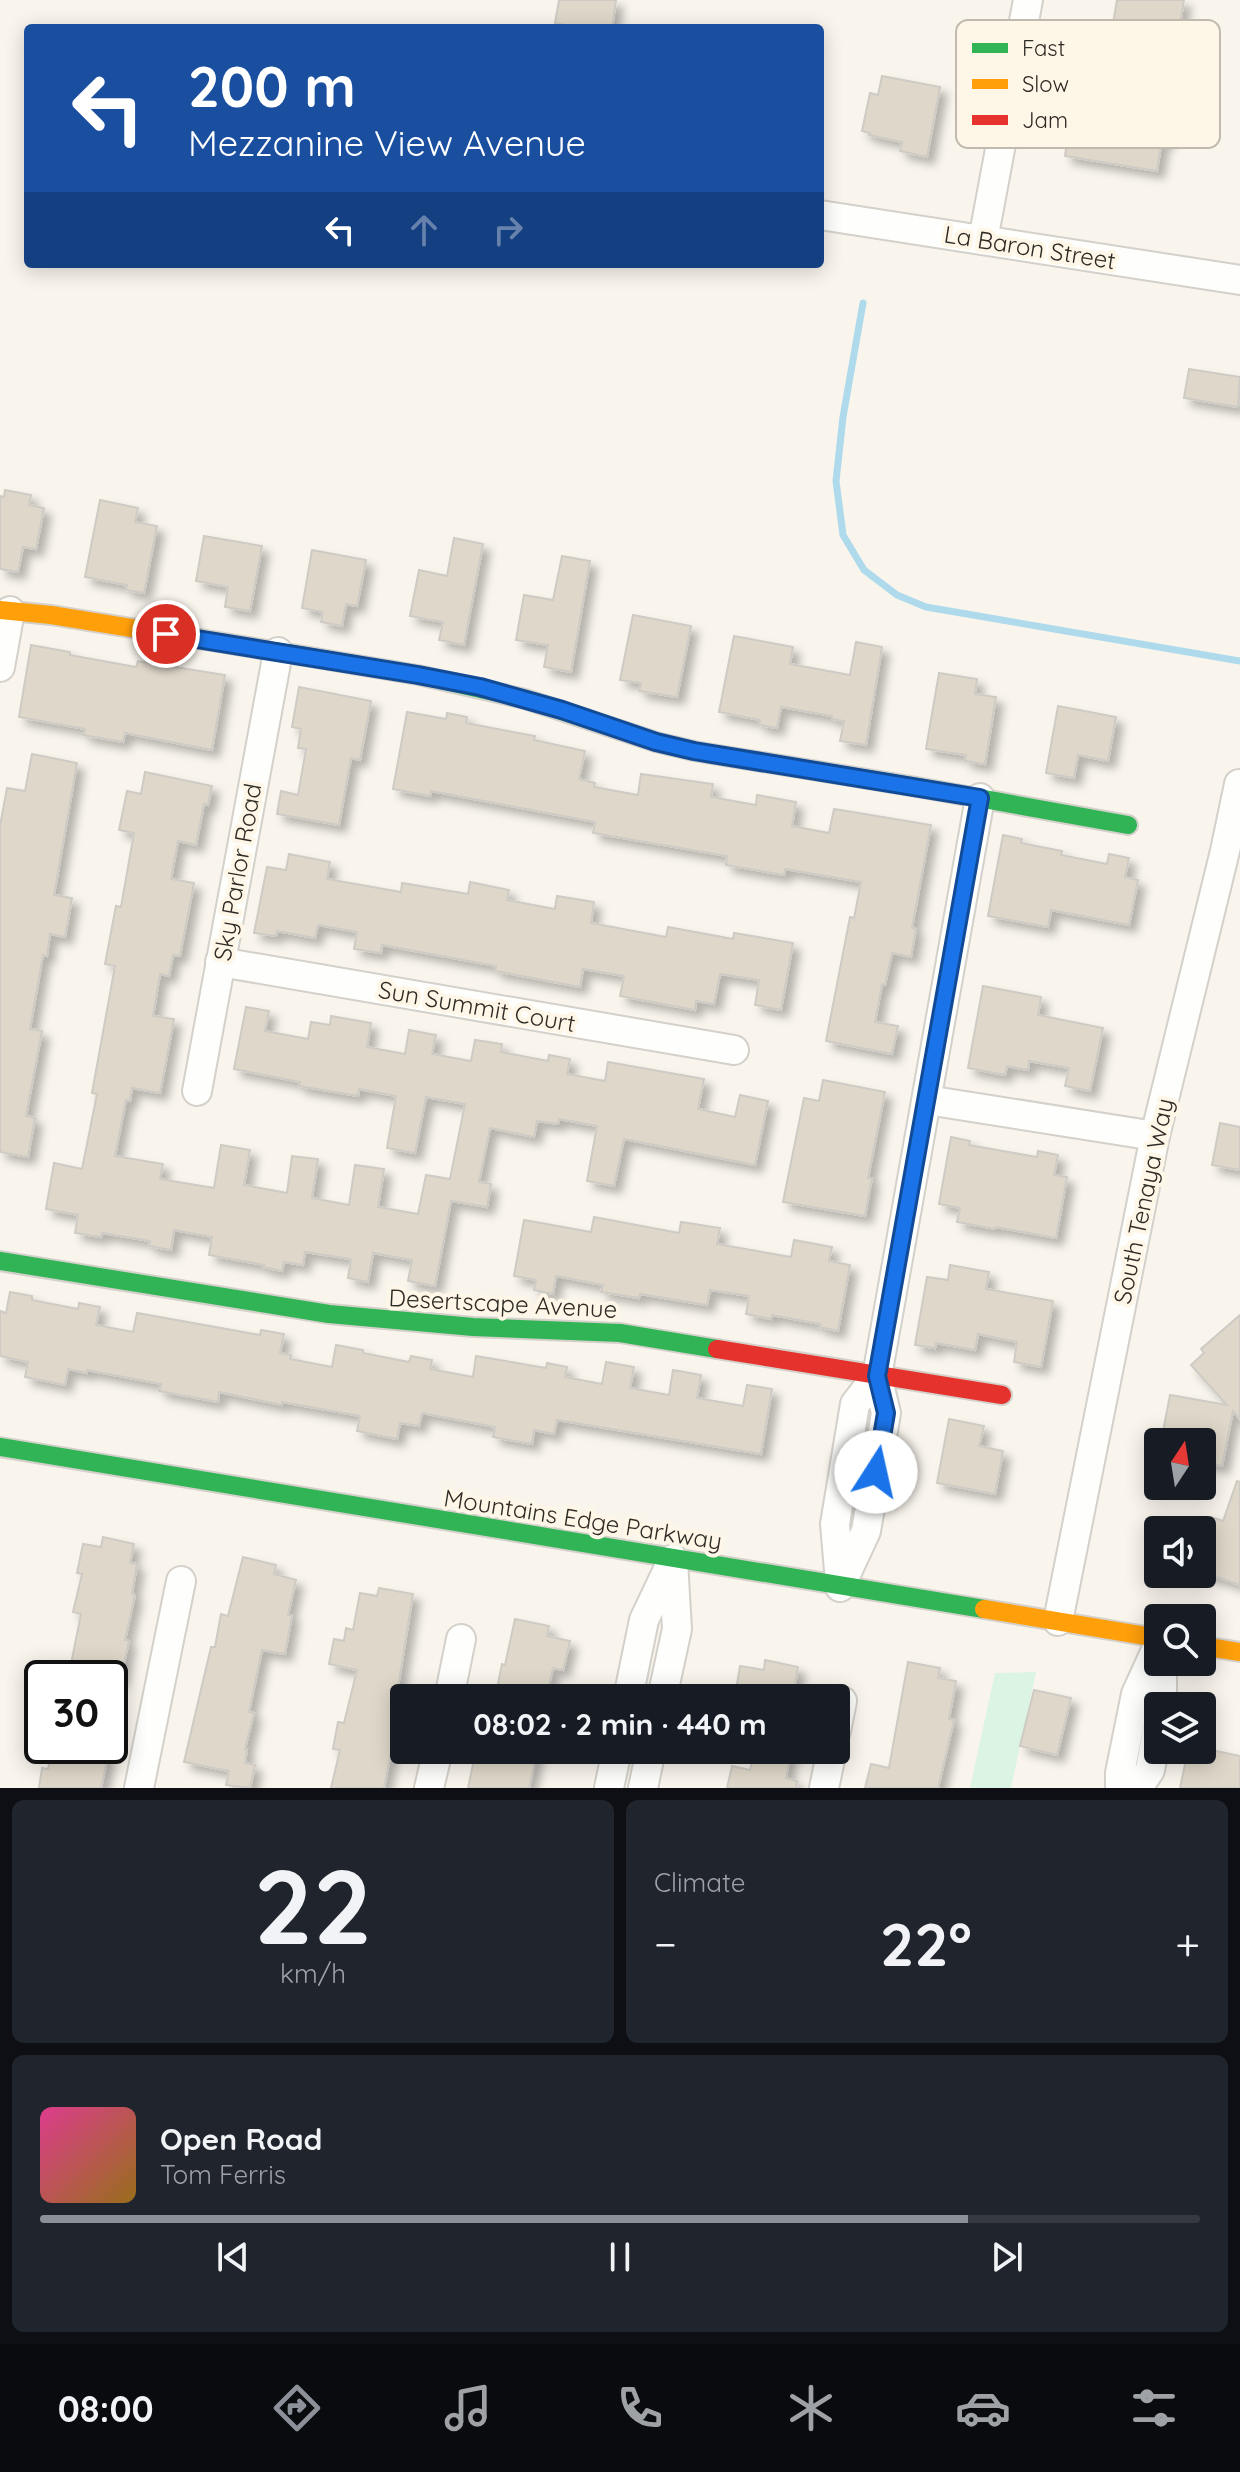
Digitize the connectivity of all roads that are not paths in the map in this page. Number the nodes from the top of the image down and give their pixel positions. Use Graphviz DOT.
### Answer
graph roads {
  1 [pos="1028,0"];
  2 [pos="1024,20"];
  3 [pos="1000,148"];
  4 [pos="824,216"];
  5 [pos="983,240"];
  6 [pos="1240,280"];
  7 [pos="5,610"];
  8 [pos="278,652"];
  9 [pos="0,667"];
  10 [pos="1239,784"];
  11 [pos="980,798"];
  12 [pos="1128,825"];
  13 [pos="1233,852"];
  14 [pos="220,962"];
  15 [pos="734,1050"];
  16 [pos="197,1091"];
  17 [pos="927,1100"];
  18 [pos="1155,1136"];
  19 [pos="0,1261"];
  20 [pos="877,1376"];
  21 [pos="1002,1395"];
  22 [pos="0,1448"];
  23 [pos="673,1559"];
  24 [pos="181,1581"];
  25 [pos="840,1587"];
  26 [pos="1058,1621"];
  27 [pos="1144,1636"];
  28 [pos="461,1639"];
  29 [pos="1216,1648"];
  30 [pos="1240,1652"];
  31 [pos="1144,1676"];
  32 [pos="452,1684"];
  33 [pos="631,1684"];
  34 [pos="665,1684"];
  35 [pos="435,1764"];
  36 [pos="614,1764"];
  37 [pos="648,1764"];
  38 [pos="829,1764"];
  39 [pos="1151,1764"];
  40 [pos="139,1788"];
  41 [pos="429,1788"];
  42 [pos="609,1788"];
  43 [pos="643,1788"];
  44 [pos="824,1788"];
  45 [pos="1120,1788"];
  46 [pos="1138,1788"];
  1 -- 2 [label="street"];
  3 -- 5 [label="street"];
  4 -- 5 [label="street, La Baron Street"];
  5 -- 6 [label="street, La Baron Street"];
  7 -- 8 [label="street"];
  7 -- 9 [label="street"];
  8 -- 11 [label="street"];
  8 -- 14 [label="street, Sky Parlor Road"];
  10 -- 13 [label="street, South Tenaya Way"];
  11 -- 12 [label="street"];
  11 -- 17 [label="street"];
  13 -- 18 [label="street, South Tenaya Way"];
  14 -- 15 [label="street, Sun Summit Court"];
  14 -- 16 [label="street, Sky Parlor Road"];
  17 -- 18 [label="street"];
  17 -- 20 [label="street"];
  18 -- 26 [label="street, South Tenaya Way"];
  19 -- 20 [label="street, Desertscape Avenue"];
  20 -- 21 [label="street, Desertscape Avenue"];
  20 -- 25 [label="street"];
  22 -- 23 [label="street, Mountains Edge Parkway"];
  23 -- 25 [label="street, Mountains Edge Parkway"];
  23 -- 33 [label="street"];
  23 -- 34 [label="street"];
  24 -- 40 [label="street"];
  25 -- 26 [label="street, Mountains Edge Parkway"];
  26 -- 27 [label="street, Mountains Edge Parkway"];
  28 -- 32 [label="street"];
  29 -- 30 [label="street"];
  31 -- 45 [label="street"];
  35 -- 41 [label="street"];
  36 -- 42 [label="street"];
  37 -- 43 [label="street"];
  38 -- 44 [label="street"];
  39 -- 46 [label="street"];
}
